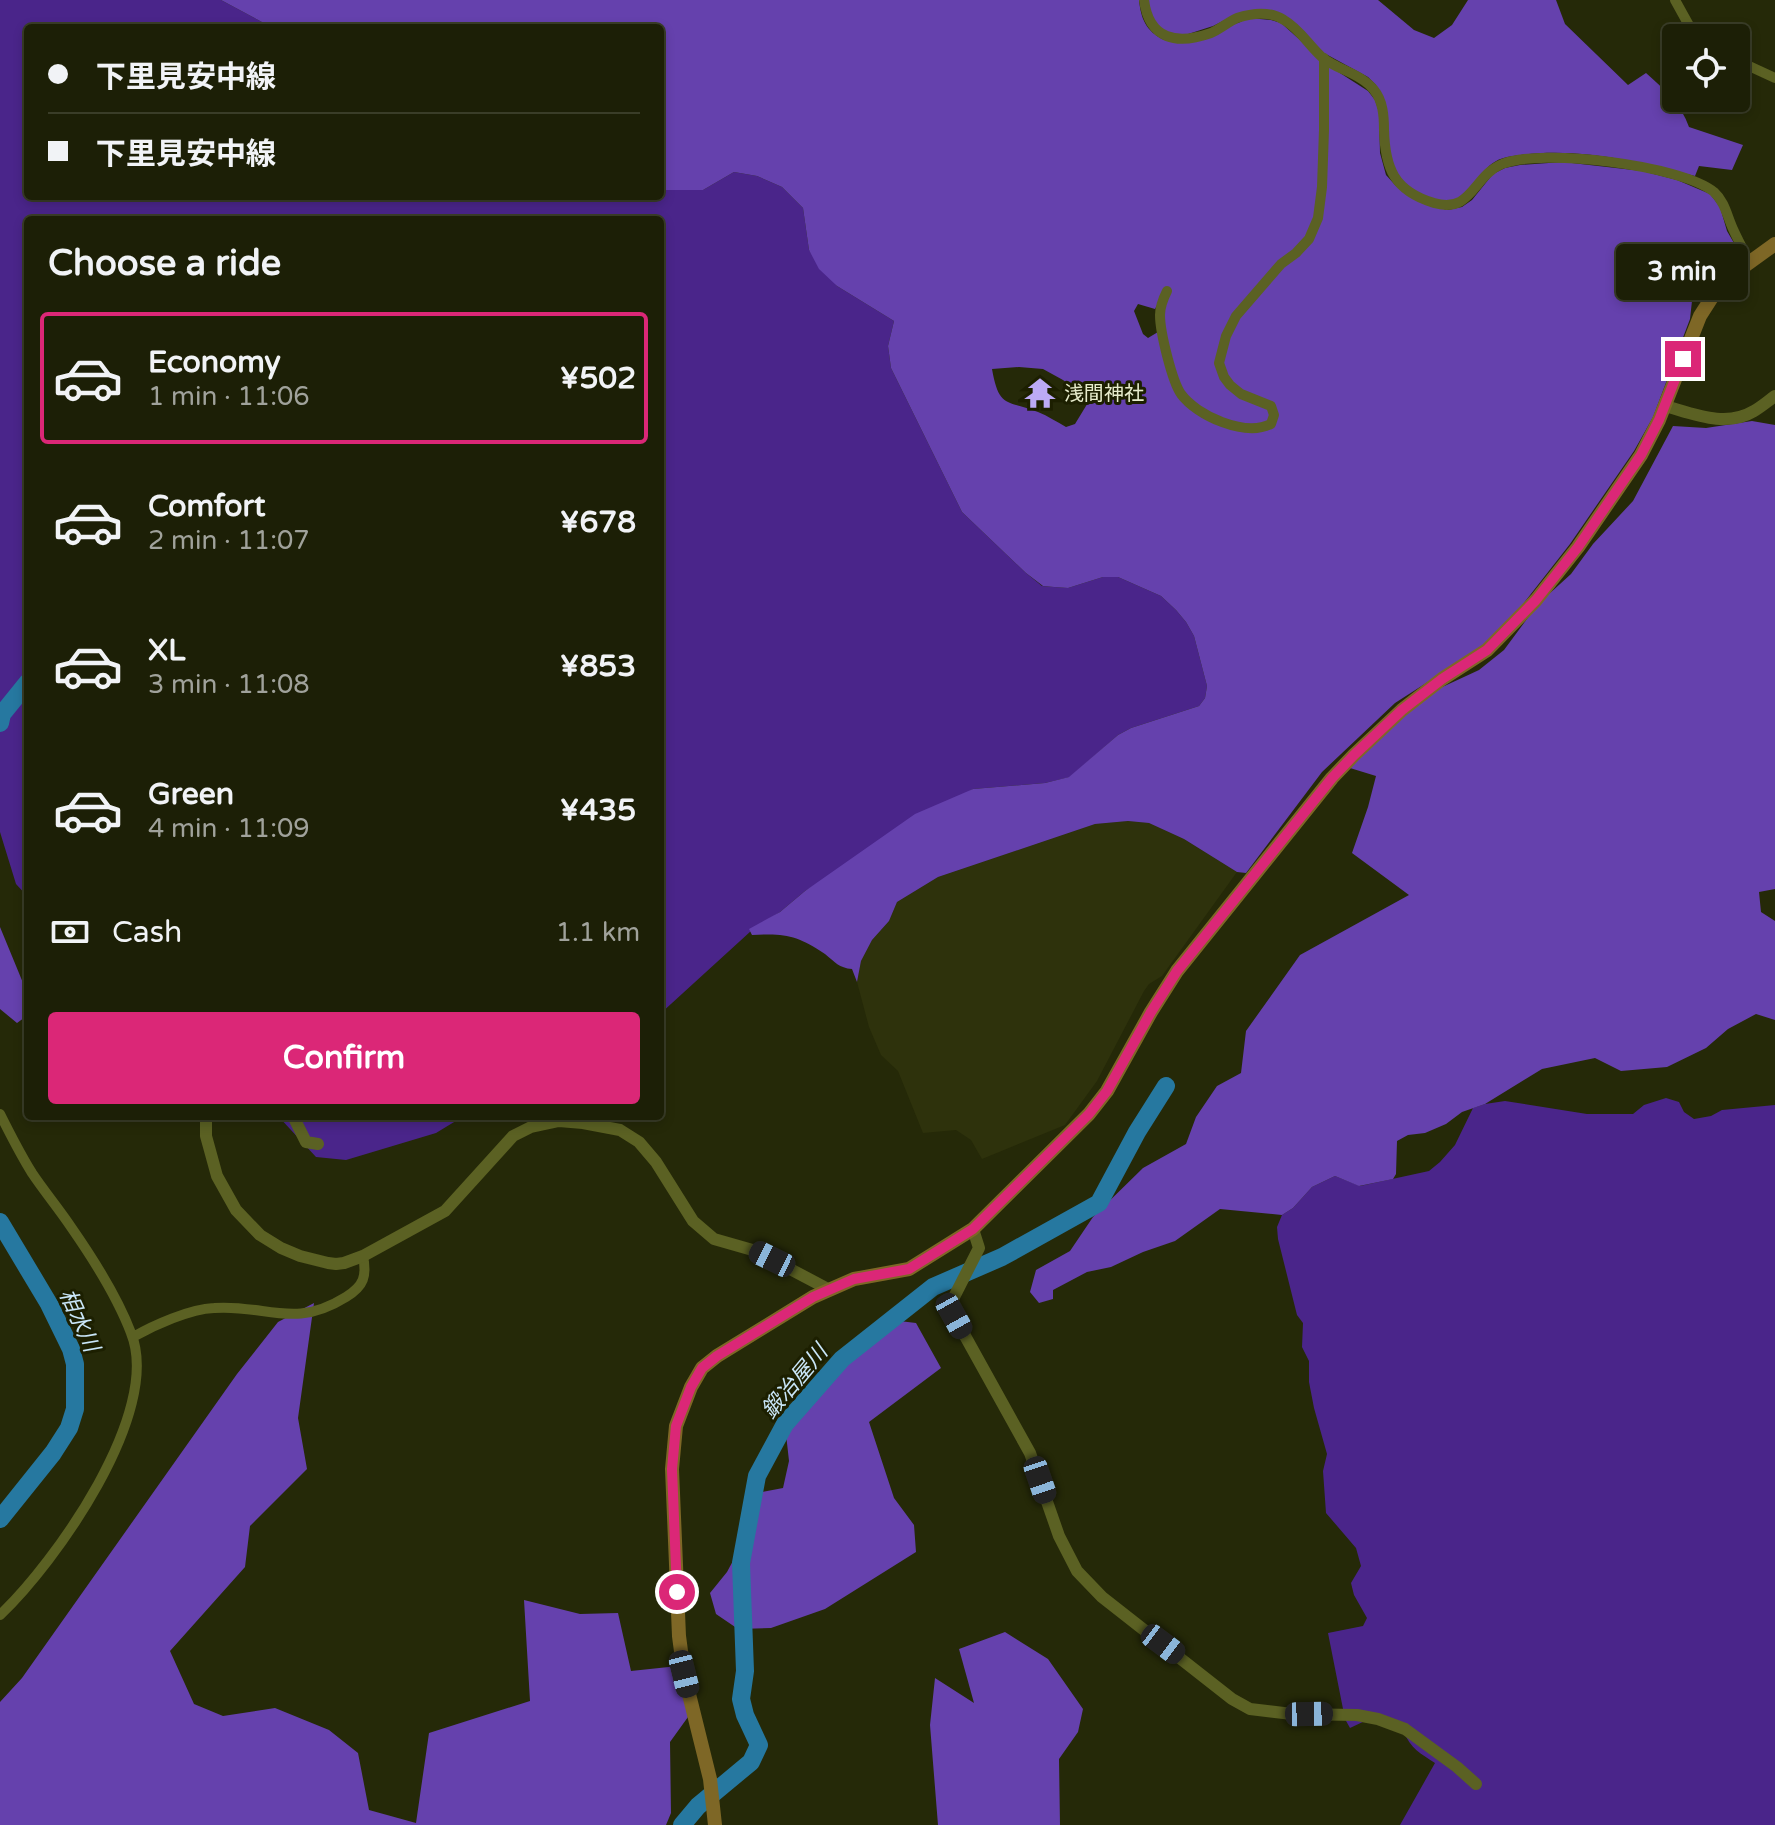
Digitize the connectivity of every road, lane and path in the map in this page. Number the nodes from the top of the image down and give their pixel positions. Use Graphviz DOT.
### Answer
graph roads {
  1 [pos="1144,0"];
  2 [pos="1675,0"];
  3 [pos="1688,24"];
  4 [pos="1324,58"];
  5 [pos="1750,66"];
  6 [pos="1775,78"];
  7 [pos="1775,244"];
  8 [pos="1749,262"];
  9 [pos="1167,291"];
  10 [pos="1775,396"];
  11 [pos="1665,406"];
  12 [pos="0,1114"];
  13 [pos="206,1120"];
  14 [pos="295,1120"];
  15 [pos="318,1144"];
  16 [pos="973,1229"];
  17 [pos="363,1256"];
  18 [pos="828,1289"];
  19 [pos="133,1337"];
  20 [pos="0,1615"];
  21 [pos="1476,1784"];
  22 [pos="715,1825"];
  1 -- 4 [label="street"];
  2 -- 3 [label="street"];
  4 -- 8 [label="street"];
  4 -- 9 [label="street"];
  5 -- 6 [label="street"];
  7 -- 8 [label="main road"];
  8 -- 11 [label="main road"];
  10 -- 11 [label="street"];
  11 -- 16 [label="main road"];
  12 -- 19 [label="street"];
  13 -- 17 [label="street"];
  14 -- 15 [label="street"];
  16 -- 18 [label="main road"];
  16 -- 21 [label="street"];
  17 -- 18 [label="street"];
  17 -- 19 [label="street"];
  18 -- 22 [label="main road"];
  19 -- 20 [label="street"];
}
